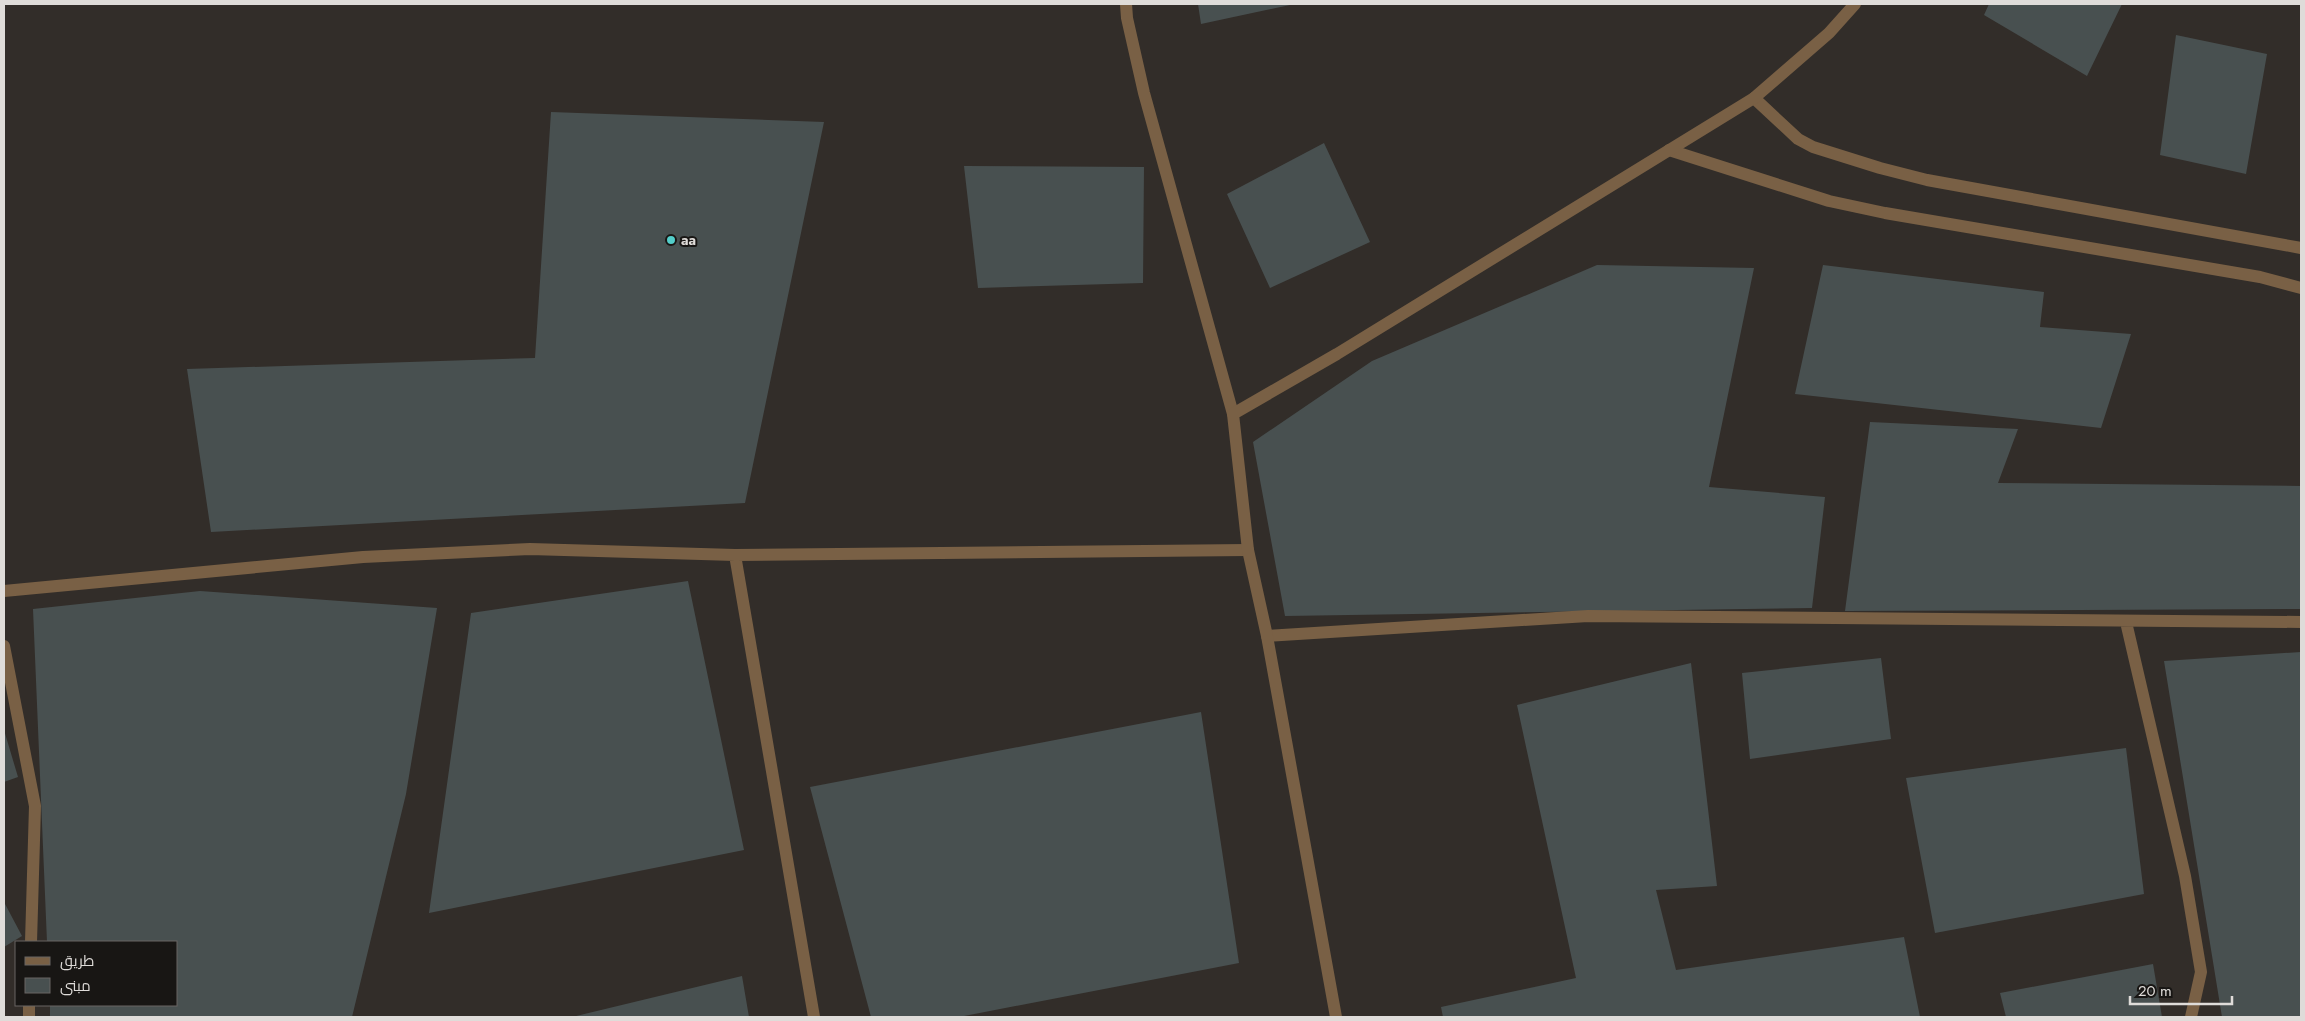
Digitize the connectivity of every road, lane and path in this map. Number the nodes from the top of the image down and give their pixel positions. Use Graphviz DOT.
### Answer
graph roads {
  1 [pos="1126,4"];
  2 [pos="1855,4"];
  3 [pos="1754,98"];
  4 [pos="1669,150"];
  5 [pos="2301,248"];
  6 [pos="2301,288"];
  7 [pos="1233,414"];
  8 [pos="1248,550"];
  9 [pos="736,555"];
  10 [pos="4,590"];
  11 [pos="2126,622"];
  12 [pos="2301,622"];
  13 [pos="1267,636"];
  14 [pos="4,646"];
  15 [pos="31,941"];
  16 [pos="814,1017"];
  17 [pos="1336,1017"];
  18 [pos="2191,1017"];
  1 -- 7 [label="street"];
  2 -- 3 [label="street"];
  3 -- 4 [label="street"];
  3 -- 5 [label="street"];
  4 -- 6 [label="street"];
  4 -- 7 [label="street"];
  7 -- 8 [label="street"];
  8 -- 9 [label="street"];
  8 -- 13 [label="street"];
  9 -- 10 [label="street"];
  9 -- 16 [label="street"];
  11 -- 12 [label="street"];
  11 -- 13 [label="street"];
  11 -- 18 [label="street"];
  13 -- 17 [label="street"];
  14 -- 15 [label="street"];
}
